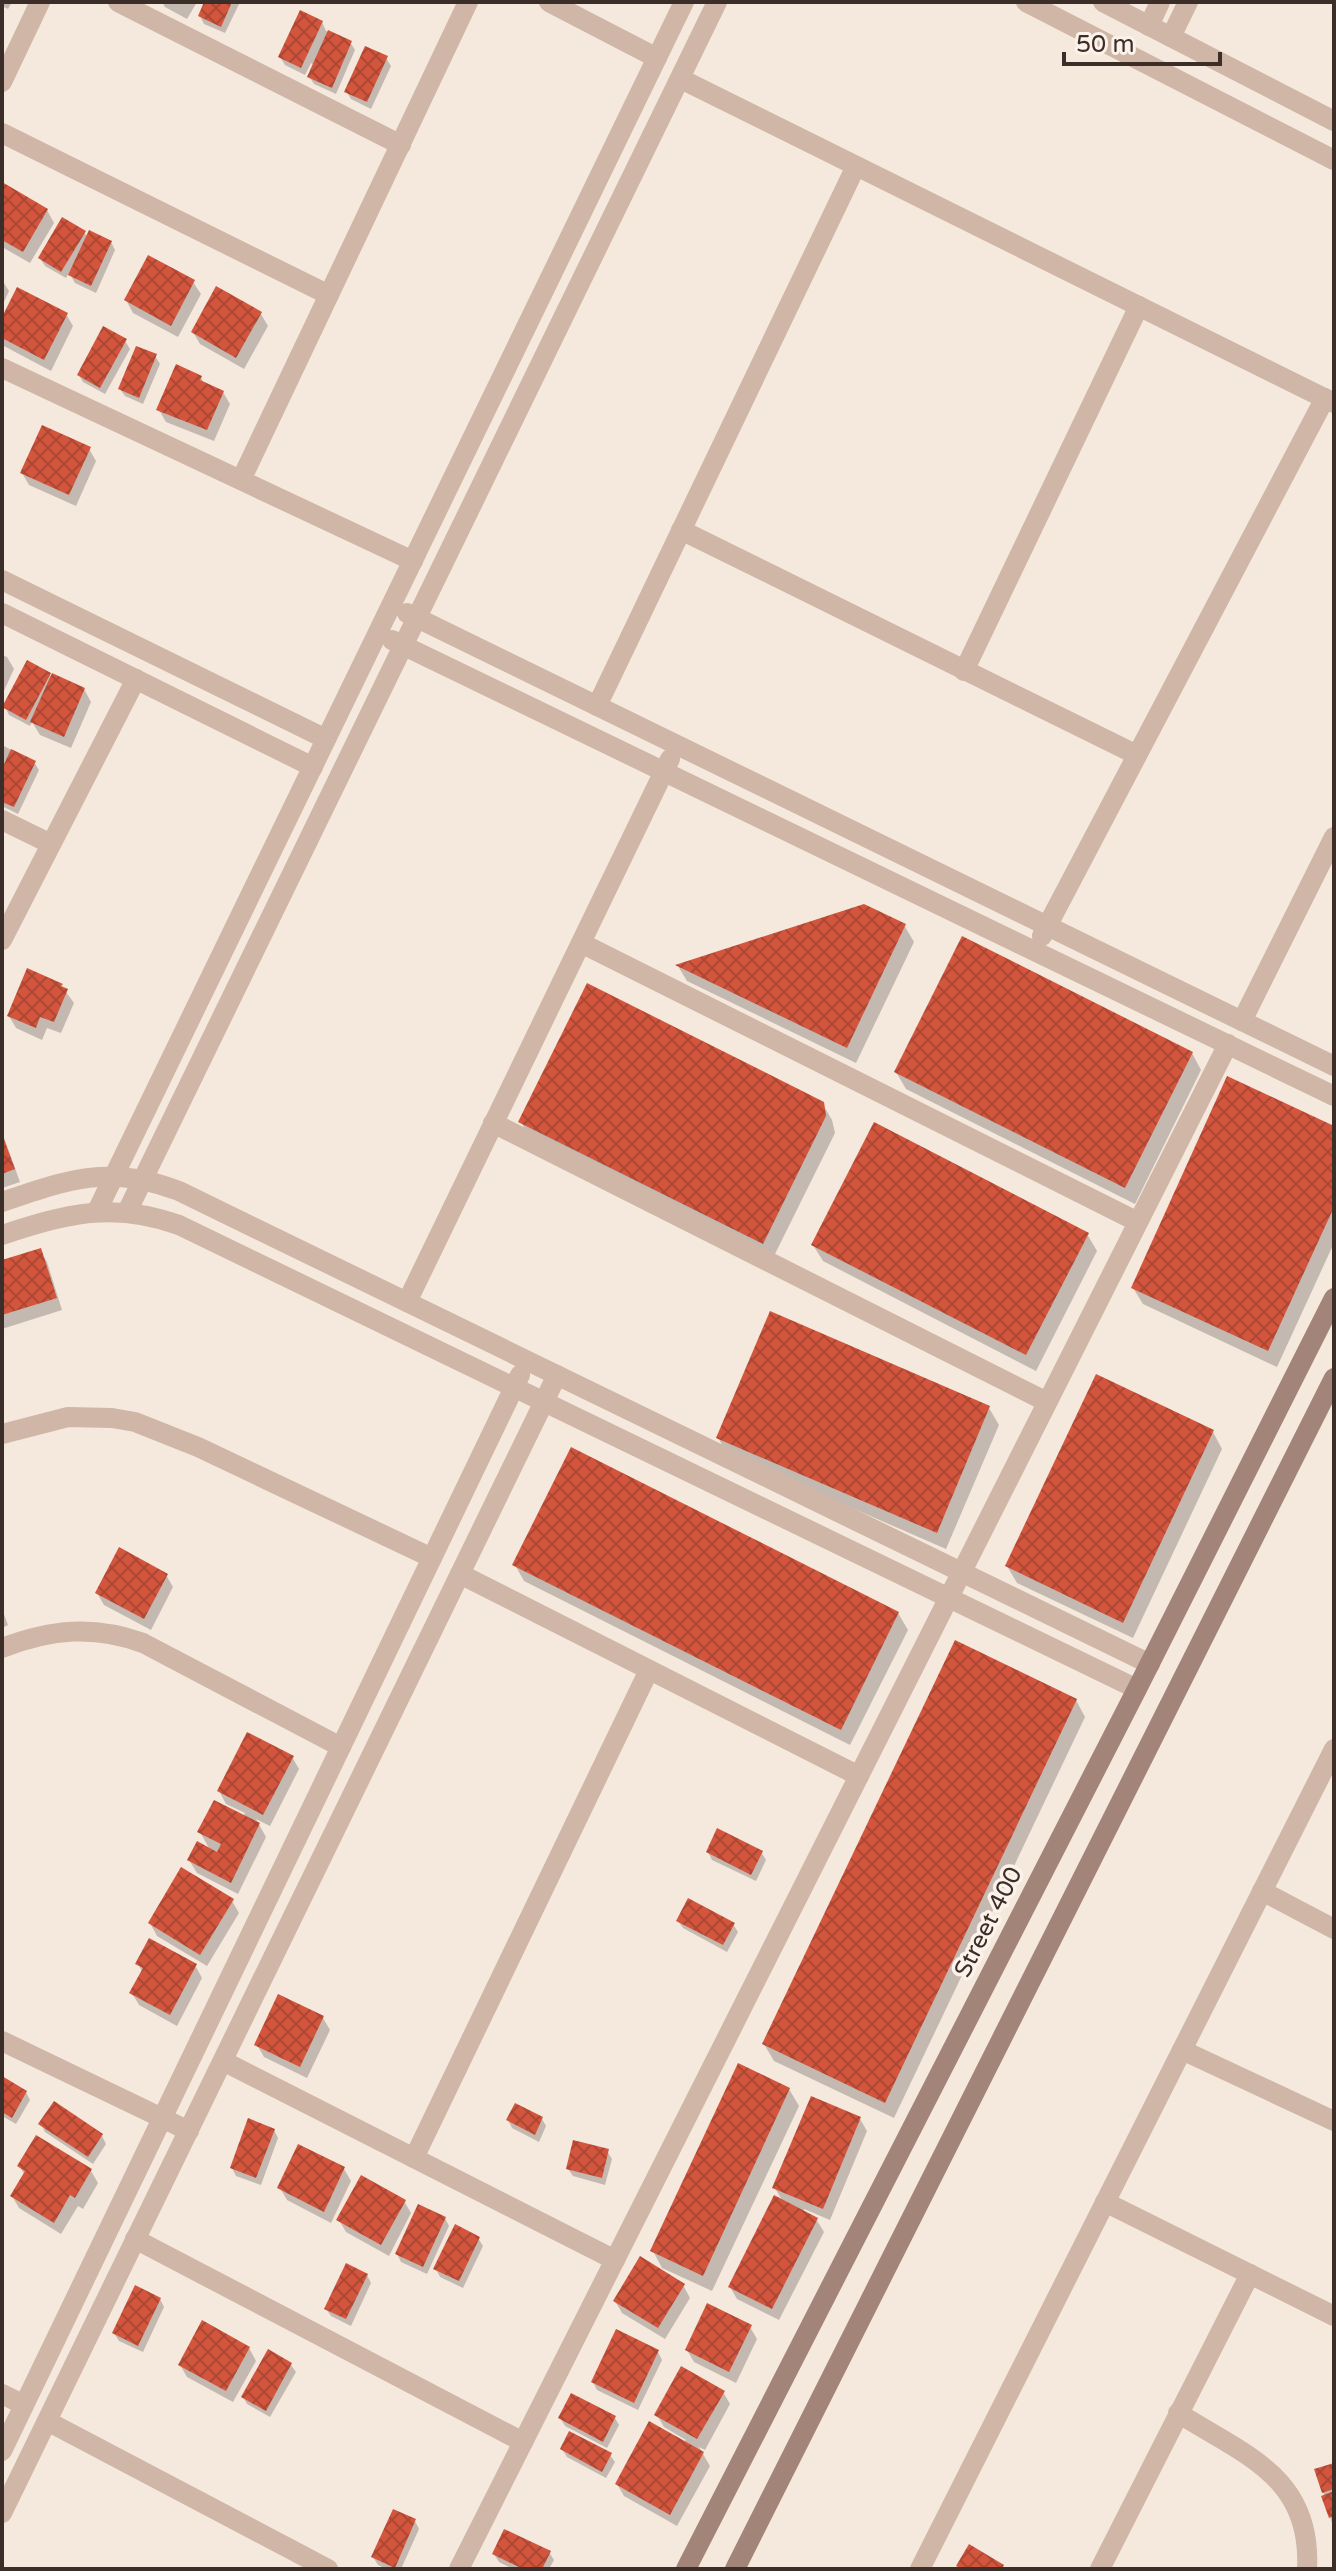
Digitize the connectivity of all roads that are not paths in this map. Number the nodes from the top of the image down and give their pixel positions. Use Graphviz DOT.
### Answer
graph roads {
  1 [pos="40,2"];
  2 [pos="118,2"];
  3 [pos="468,2"];
  4 [pos="549,2"];
  5 [pos="684,2"];
  6 [pos="717,2"];
  7 [pos="1026,2"];
  8 [pos="1103,2"];
  9 [pos="1160,2"];
  10 [pos="1188,2"];
  11 [pos="1149,26"];
  12 [pos="1171,37"];
  13 [pos="657,58"];
  14 [pos="681,79"];
  15 [pos="2,82"];
  16 [pos="1334,121"];
  17 [pos="2,133"];
  18 [pos="401,145"];
  19 [pos="1334,160"];
  20 [pos="856,166"];
  21 [pos="329,295"];
  22 [pos="1139,306"];
  23 [pos="2,368"];
  24 [pos="1330,400"];
  25 [pos="241,480"];
  26 [pos="681,530"];
  27 [pos="413,561"];
  28 [pos="2,580"];
  29 [pos="391,605"];
  30 [pos="2,613"];
  31 [pos="416,618"];
  32 [pos="378,633"];
  33 [pos="403,645"];
  34 [pos="964,671"];
  35 [pos="136,679"];
  36 [pos="597,706"];
  37 [pos="326,739"];
  38 [pos="677,745"];
  39 [pos="1137,755"];
  40 [pos="313,767"];
  41 [pos="665,772"];
  42 [pos="2,820"];
  43 [pos="1334,837"];
  44 [pos="51,844"];
  45 [pos="1047,926"];
  46 [pos="2,940"];
  47 [pos="581,943"];
  48 [pos="1034,950"];
  49 [pos="1242,1021"];
  50 [pos="1228,1044"];
  51 [pos="1334,1066"];
  52 [pos="1334,1096"];
  53 [pos="493,1123"];
  54 [pos="115,1175"];
  55 [pos="143,1179"];
  56 [pos="2,1202"];
  57 [pos="97,1211"];
  58 [pos="127,1212"];
  59 [pos="1138,1222"];
  60 [pos="2,1235"];
  61 [pos="1334,1298"];
  62 [pos="407,1302"];
  63 [pos="527,1361"];
  64 [pos="557,1375"];
  65 [pos="1334,1378"];
  66 [pos="515,1387"];
  67 [pos="544,1402"];
  68 [pos="1047,1402"];
  69 [pos="2,1434"];
  70 [pos="432,1558"];
  71 [pos="961,1573"];
  72 [pos="460,1574"];
  73 [pos="948,1598"];
  74 [pos="2,1648"];
  75 [pos="1150,1664"];
  76 [pos="649,1670"];
  77 [pos="1184,1681"];
  78 [pos="1137,1689"];
  79 [pos="341,1747"];
  80 [pos="1334,1749"];
  81 [pos="859,1776"];
  82 [pos="1262,1891"];
  83 [pos="1334,1929"];
  84 [pos="2,2041"];
  85 [pos="1182,2050"];
  86 [pos="223,2061"];
  87 [pos="162,2118"];
  88 [pos="1334,2121"];
  89 [pos="189,2131"];
  90 [pos="414,2158"];
  91 [pos="1105,2202"];
  92 [pos="135,2239"];
  93 [pos="615,2260"];
  94 [pos="1250,2274"];
  95 [pos="1334,2316"];
  96 [pos="2,2394"];
  97 [pos="24,2405"];
  98 [pos="1178,2413"];
  99 [pos="47,2421"];
  100 [pos="523,2442"];
  101 [pos="2,2451"];
  102 [pos="2,2513"];
  103 [pos="328,2569"];
  104 [pos="459,2569"];
  105 [pos="686,2569"];
  106 [pos="735,2569"];
  107 [pos="920,2569"];
  108 [pos="1100,2569"];
  109 [pos="1307,2569"];
  1 -- 15 [label="street"];
  2 -- 18 [label="street"];
  3 -- 18 [label="street"];
  4 -- 13 [label="street"];
  5 -- 13 [label="street"];
  6 -- 14 [label="street"];
  7 -- 19 [label="street"];
  8 -- 11 [label="street"];
  9 -- 11 [label="street"];
  10 -- 12 [label="street"];
  11 -- 12 [label="street"];
  12 -- 16 [label="street"];
  13 -- 27 [label="street"];
  14 -- 20 [label="street"];
  14 -- 31 [label="street"];
  17 -- 21 [label="street"];
  18 -- 21 [label="street"];
  20 -- 22 [label="street"];
  20 -- 26 [label="street"];
  21 -- 25 [label="street"];
  22 -- 24 [label="street"];
  22 -- 34 [label="street"];
  23 -- 25 [label="street"];
  24 -- 39 [label="street"];
  25 -- 27 [label="street"];
  26 -- 34 [label="street"];
  26 -- 36 [label="street"];
  27 -- 29 [label="street"];
  28 -- 37 [label="street"];
  29 -- 31 [label="street"];
  29 -- 32 [label="street"];
  30 -- 35 [label="street"];
  31 -- 33 [label="street"];
  31 -- 36 [label="street"];
  32 -- 33 [label="street"];
  32 -- 37 [label="street"];
  33 -- 41 [label="street"];
  33 -- 55 [label="street"];
  34 -- 39 [label="street"];
  35 -- 40 [label="street"];
  35 -- 44 [label="street"];
  36 -- 38 [label="street"];
  37 -- 40 [label="street"];
  38 -- 41 [label="street"];
  38 -- 45 [label="street"];
  39 -- 45 [label="street"];
  40 -- 54 [label="street"];
  41 -- 47 [label="street"];
  41 -- 48 [label="street"];
  42 -- 44 [label="street"];
  43 -- 49 [label="street"];
  44 -- 46 [label="street"];
  45 -- 48 [label="street"];
  45 -- 49 [label="street"];
  47 -- 53 [label="street"];
  47 -- 59 [label="street"];
  48 -- 50 [label="street"];
  49 -- 51 [label="street"];
  50 -- 52 [label="street"];
  50 -- 59 [label="street"];
  53 -- 62 [label="street"];
  53 -- 68 [label="street"];
  54 -- 55 [label="street"];
  54 -- 56 [label="street"];
  54 -- 57 [label="street"];
  55 -- 58 [label="street"];
  55 -- 62 [label="street"];
  57 -- 58 [label="street"];
  57 -- 60 [label="street"];
  58 -- 66 [label="street"];
  59 -- 68 [label="street"];
  61 -- 75 [label="street, Street 400"];
  62 -- 63 [label="street"];
  63 -- 64 [label="street"];
  63 -- 66 [label="street"];
  64 -- 67 [label="street"];
  64 -- 71 [label="street"];
  65 -- 77 [label="street"];
  66 -- 67 [label="street"];
  66 -- 70 [label="street"];
  67 -- 72 [label="street"];
  67 -- 73 [label="street"];
  68 -- 71 [label="street"];
  69 -- 70 [label="street"];
  70 -- 79 [label="street"];
  71 -- 73 [label="street"];
  71 -- 75 [label="street"];
  72 -- 76 [label="street"];
  72 -- 86 [label="street"];
  73 -- 78 [label="street"];
  73 -- 81 [label="street"];
  74 -- 79 [label="street"];
  75 -- 77 [label="street"];
  75 -- 78 [label="street, Street 400"];
  76 -- 81 [label="street"];
  76 -- 90 [label="street"];
  77 -- 106 [label="street"];
  78 -- 105 [label="street, Street 400"];
  79 -- 87 [label="street"];
  80 -- 82 [label="street"];
  81 -- 93 [label="street"];
  82 -- 83 [label="street"];
  82 -- 85 [label="street"];
  84 -- 87 [label="street"];
  85 -- 88 [label="street"];
  85 -- 91 [label="street"];
  86 -- 89 [label="street"];
  86 -- 90 [label="street"];
  87 -- 89 [label="street"];
  87 -- 97 [label="street"];
  89 -- 92 [label="street"];
  90 -- 93 [label="street"];
  91 -- 94 [label="street"];
  91 -- 107 [label="street"];
  92 -- 99 [label="street"];
  92 -- 100 [label="street"];
  93 -- 100 [label="street"];
  94 -- 95 [label="street"];
  94 -- 98 [label="street"];
  96 -- 97 [label="street"];
  97 -- 101 [label="street"];
  98 -- 108 [label="street"];
  98 -- 109 [label="street"];
  99 -- 102 [label="street"];
  99 -- 103 [label="street"];
  100 -- 104 [label="street"];
}
